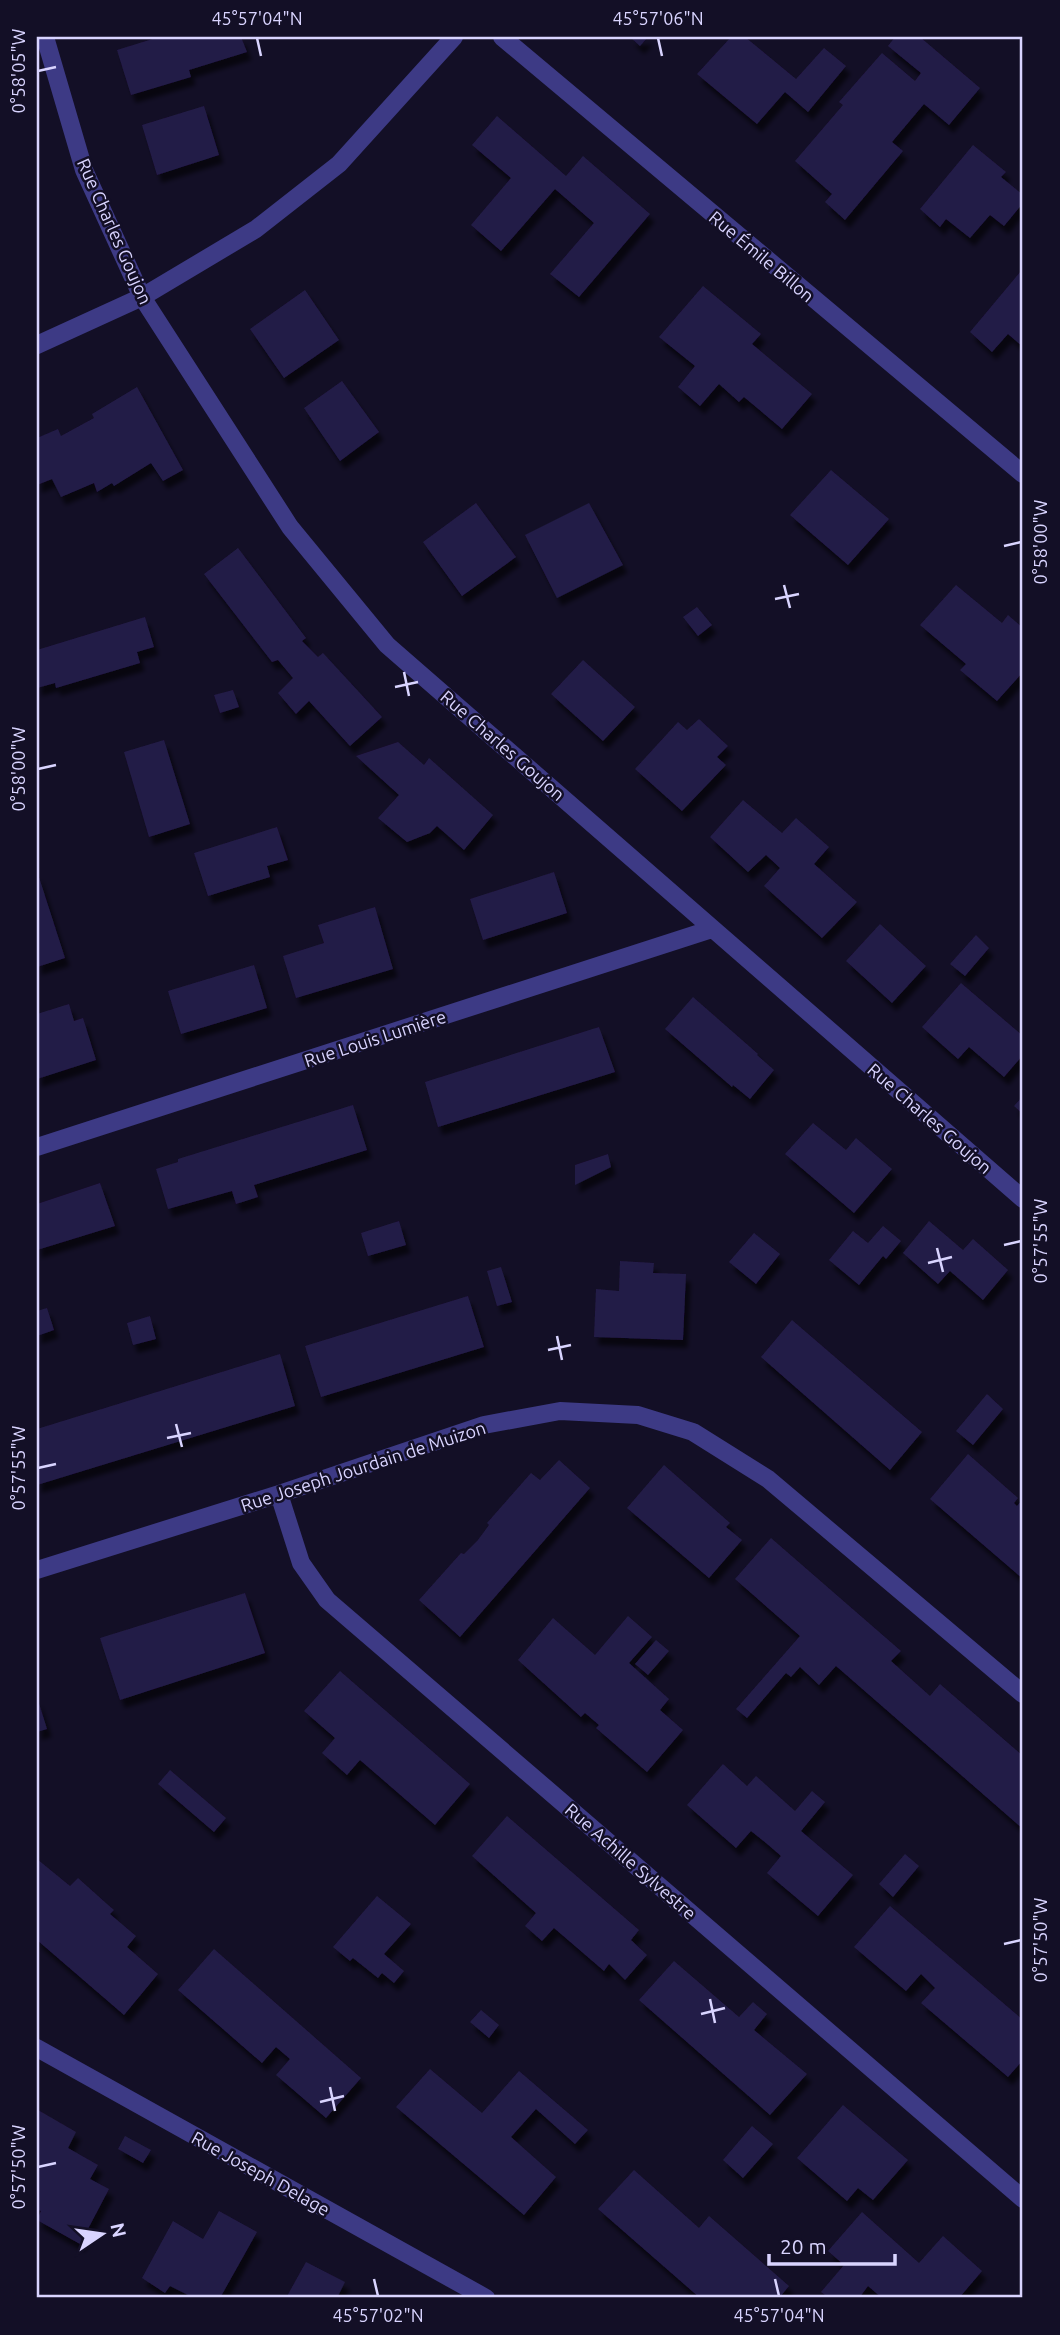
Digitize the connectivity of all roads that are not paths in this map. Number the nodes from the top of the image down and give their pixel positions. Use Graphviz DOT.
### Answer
graph roads {
  1 [pos="45,37"];
  2 [pos="453,37"];
  3 [pos="502,37"];
  4 [pos="142,297"];
  5 [pos="37,345"];
  6 [pos="1023,474"];
  7 [pos="712,929"];
  8 [pos="37,1147"];
  9 [pos="1023,1199"];
  10 [pos="279,1494"];
  11 [pos="37,1570"];
  12 [pos="1023,1694"];
  13 [pos="37,2048"];
  14 [pos="1023,2199"];
  15 [pos="486,2298"];
  1 -- 4 [label="street, Rue Charles Goujon"];
  2 -- 4 [label="street"];
  3 -- 6 [label="street, Rue Émile Billon"];
  4 -- 5 [label="street"];
  4 -- 7 [label="street, Rue Charles Goujon"];
  7 -- 8 [label="street, Rue Louis Lumière"];
  7 -- 9 [label="street, Rue Charles Goujon"];
  10 -- 11 [label="street, Rue Joseph Jourdain de Muizon"];
  10 -- 12 [label="street, Rue Joseph Jourdain de Muizon"];
  10 -- 14 [label="street, Rue Achille Sylvestre"];
  13 -- 15 [label="street, Rue Joseph Delage"];
}
